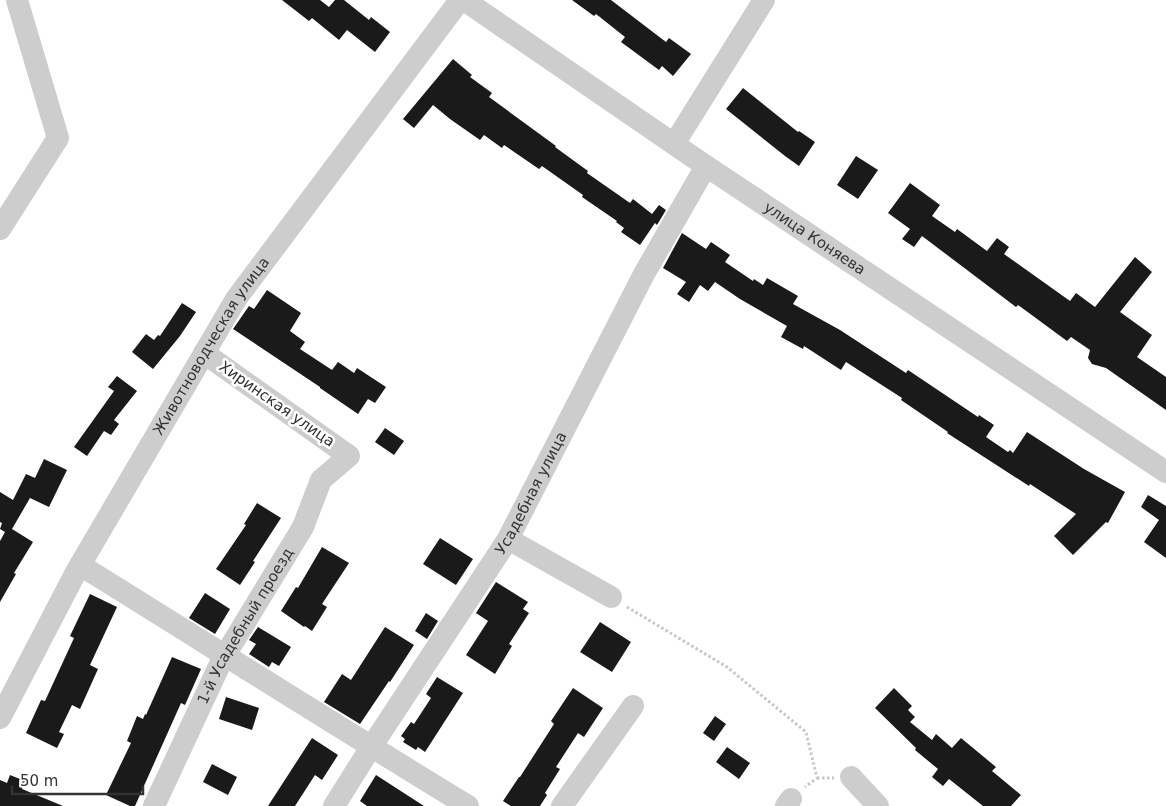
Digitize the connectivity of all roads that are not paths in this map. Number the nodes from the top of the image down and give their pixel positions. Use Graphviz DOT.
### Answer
graph roads {
  1 [pos="17,0"];
  2 [pos="460,0"];
  3 [pos="464,0"];
  4 [pos="764,0"];
  5 [pos="674,144"];
  6 [pos="706,166"];
  7 [pos="0,230"];
  8 [pos="204,353"];
  9 [pos="350,456"];
  10 [pos="1166,472"];
  11 [pos="508,539"];
  12 [pos="80,565"];
  13 [pos="611,598"];
  14 [pos="225,655"];
  15 [pos="633,706"];
  16 [pos="0,718"];
  17 [pos="371,747"];
  18 [pos="851,778"];
  19 [pos="154,806"];
  20 [pos="334,806"];
  21 [pos="468,806"];
  22 [pos="562,806"];
  23 [pos="878,806"];
  1 -- 7 [label="street"];
  2 -- 8 [label="street, Животноводческая улица"];
  3 -- 5 [label="street, улица Коняева"];
  4 -- 5 [label="street"];
  5 -- 6 [label="street, улица Коняева"];
  6 -- 10 [label="street, улица Коняева"];
  6 -- 11 [label="street, Усадебная улица"];
  8 -- 9 [label="street, Хиринская улица"];
  8 -- 12 [label="street, Животноводческая улица"];
  9 -- 14 [label="street, 1-й Усадебный проезд"];
  11 -- 13 [label="street"];
  11 -- 17 [label="street, Усадебная улица"];
  12 -- 14 [label="street"];
  12 -- 16 [label="street, Животноводческая улица"];
  14 -- 17 [label="street"];
  14 -- 19 [label="street, 1-й Усадебный проезд"];
  15 -- 22 [label="street"];
  17 -- 20 [label="street, Усадебная улица"];
  17 -- 21 [label="street"];
  18 -- 23 [label="street"];
}
